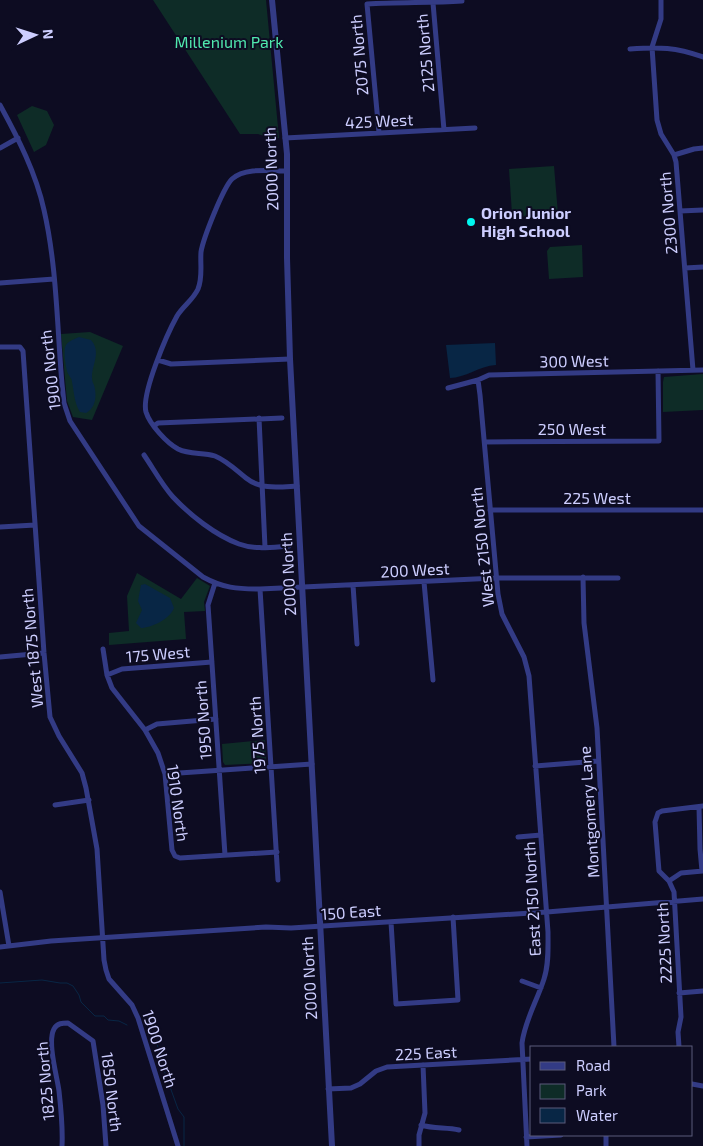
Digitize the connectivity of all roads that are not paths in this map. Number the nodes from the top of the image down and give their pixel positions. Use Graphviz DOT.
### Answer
graph roads {
  1 [pos="272,0"];
  2 [pos="662,0"];
  3 [pos="462,1"];
  4 [pos="433,3"];
  5 [pos="652,47"];
  6 [pos="630,49"];
  7 [pos="703,57"];
  8 [pos="0,105"];
  9 [pos="475,128"];
  10 [pos="444,130"];
  11 [pos="379,133"];
  12 [pos="18,138"];
  13 [pos="285,138"];
  14 [pos="0,148"];
  15 [pos="703,148"];
  16 [pos="674,155"];
  17 [pos="287,171"];
  18 [pos="703,210"];
  19 [pos="680,211"];
  20 [pos="703,267"];
  21 [pos="685,268"];
  22 [pos="54,280"];
  23 [pos="0,283"];
  24 [pos="0,347"];
  25 [pos="290,359"];
  26 [pos="158,360"];
  27 [pos="693,370"];
  28 [pos="703,370"];
  29 [pos="658,371"];
  30 [pos="478,380"];
  31 [pos="448,388"];
  32 [pos="259,418"];
  33 [pos="282,418"];
  34 [pos="154,426"];
  35 [pos="485,442"];
  36 [pos="144,455"];
  37 [pos="262,486"];
  38 [pos="297,486"];
  39 [pos="490,510"];
  40 [pos="703,510"];
  41 [pos="35,525"];
  42 [pos="0,527"];
  43 [pos="290,546"];
  44 [pos="265,547"];
  45 [pos="583,577"];
  46 [pos="496,578"];
  47 [pos="618,578"];
  48 [pos="424,582"];
  49 [pos="215,583"];
  50 [pos="354,585"];
  51 [pos="303,587"];
  52 [pos="260,589"];
  53 [pos="357,644"];
  54 [pos="104,649"];
  55 [pos="44,653"];
  56 [pos="0,657"];
  57 [pos="212,662"];
  58 [pos="107,675"];
  59 [pos="433,680"];
  60 [pos="216,719"];
  61 [pos="145,730"];
  62 [pos="598,761"];
  63 [pos="312,764"];
  64 [pos="271,766"];
  65 [pos="535,766"];
  66 [pos="219,770"];
  67 [pos="165,774"];
  68 [pos="89,800"];
  69 [pos="55,805"];
  70 [pos="701,807"];
  71 [pos="541,835"];
  72 [pos="518,837"];
  73 [pos="277,852"];
  74 [pos="225,856"];
  75 [pos="702,871"];
  76 [pos="278,880"];
  77 [pos="669,881"];
  78 [pos="0,892"];
  79 [pos="703,899"];
  80 [pos="674,901"];
  81 [pos="608,907"];
  82 [pos="547,912"];
  83 [pos="453,917"];
  84 [pos="391,922"];
  85 [pos="321,926"];
  86 [pos="102,938"];
  87 [pos="0,946"];
  88 [pos="9,946"];
  89 [pos="522,981"];
  90 [pos="541,988"];
  91 [pos="703,991"];
  92 [pos="679,993"];
  93 [pos="68,1023"];
  94 [pos="614,1046"];
  95 [pos="679,1046"];
  96 [pos="522,1059"];
  97 [pos="530,1059"];
  98 [pos="423,1065"];
  99 [pos="328,1089"];
  100 [pos="422,1125"];
  101 [pos="459,1130"];
  102 [pos="561,1136"];
  103 [pos="526,1137"];
  104 [pos="62,1146"];
  105 [pos="106,1146"];
  106 [pos="178,1146"];
  107 [pos="332,1146"];
  108 [pos="419,1146"];
  109 [pos="527,1146"];
  1 -- 13 [label="street, 2000 North"];
  2 -- 5 [label="street, 2300 North"];
  3 -- 4 [label="street"];
  4 -- 10 [label="street, 2125 North"];
  4 -- 11 [label="street, 2075 North"];
  5 -- 6 [label="street"];
  5 -- 7 [label="street"];
  5 -- 16 [label="street, 2300 North"];
  8 -- 12 [label="street, 1900 North"];
  9 -- 10 [label="street, 425 West"];
  10 -- 11 [label="street, 425 West"];
  11 -- 13 [label="street, 425 West"];
  12 -- 14 [label="street"];
  12 -- 22 [label="street, 1900 North"];
  13 -- 17 [label="street, 2000 North"];
  15 -- 16 [label="street"];
  16 -- 19 [label="street, 2300 North"];
  17 -- 25 [label="street, 2000 North"];
  17 -- 26 [label="street"];
  18 -- 19 [label="street"];
  19 -- 21 [label="street, 2300 North"];
  20 -- 21 [label="street"];
  21 -- 27 [label="street, 2300 North"];
  22 -- 23 [label="street"];
  22 -- 49 [label="street, 1900 North"];
  24 -- 41 [label="street, West 1875 North"];
  25 -- 26 [label="street"];
  25 -- 38 [label="street, 2000 North"];
  26 -- 34 [label="street"];
  27 -- 28 [label="street, 300 West"];
  27 -- 29 [label="street, 300 West"];
  29 -- 30 [label="street, 300 West"];
  29 -- 35 [label="street, 250 West"];
  30 -- 31 [label="street, 300 West"];
  30 -- 35 [label="street, West 2150 North"];
  32 -- 33 [label="street"];
  32 -- 34 [label="street"];
  32 -- 37 [label="street"];
  34 -- 37 [label="street"];
  35 -- 39 [label="street, West 2150 North"];
  36 -- 44 [label="street"];
  37 -- 38 [label="street"];
  37 -- 44 [label="street"];
  38 -- 51 [label="street, 2000 North"];
  39 -- 40 [label="street, 225 West"];
  39 -- 46 [label="street, West 2150 North"];
  41 -- 42 [label="street"];
  41 -- 55 [label="street, West 1875 North"];
  43 -- 44 [label="street"];
  45 -- 46 [label="street, 200 West"];
  45 -- 47 [label="street, 200 West"];
  45 -- 62 [label="street, Montgomery Lane"];
  46 -- 48 [label="street, 200 West"];
  46 -- 65 [label="street, West 2150 North"];
  48 -- 50 [label="street, 200 West"];
  48 -- 59 [label="street"];
  49 -- 52 [label="street, 200 West"];
  49 -- 57 [label="street, 1950 North"];
  50 -- 51 [label="street, 200 West"];
  50 -- 53 [label="street"];
  51 -- 52 [label="street, 200 West"];
  51 -- 63 [label="street, 2000 North"];
  52 -- 64 [label="street, 1975 North"];
  54 -- 58 [label="street, 1910 North"];
  55 -- 56 [label="street"];
  55 -- 68 [label="street, West 1875 North"];
  57 -- 58 [label="street, 175 West"];
  57 -- 60 [label="street, 1950 North"];
  58 -- 61 [label="street, 1910 North"];
  60 -- 61 [label="street"];
  60 -- 66 [label="street, 1950 North"];
  61 -- 67 [label="street, 1910 North"];
  62 -- 65 [label="street"];
  62 -- 81 [label="street, Montgomery Lane"];
  63 -- 64 [label="street"];
  63 -- 85 [label="street, 2000 North"];
  64 -- 66 [label="street"];
  64 -- 73 [label="street, 1975 North"];
  65 -- 71 [label="street, East 2150 North"];
  66 -- 67 [label="street"];
  66 -- 74 [label="street, 1950 North"];
  67 -- 74 [label="street, 1910 North"];
  68 -- 69 [label="street"];
  68 -- 86 [label="street, West 1875 North"];
  70 -- 75 [label="street"];
  70 -- 77 [label="street, 2225 North"];
  71 -- 72 [label="street"];
  71 -- 82 [label="street, East 2150 North"];
  73 -- 74 [label="street"];
  73 -- 76 [label="street, 1975 North"];
  75 -- 77 [label="street"];
  77 -- 80 [label="street, 2225 North"];
  78 -- 88 [label="street"];
  79 -- 80 [label="street, 150 East"];
  80 -- 81 [label="street, 150 East"];
  80 -- 92 [label="street, 2225 North"];
  81 -- 82 [label="street, 150 East"];
  81 -- 94 [label="street, Montgomery Lane"];
  82 -- 83 [label="street, 150 East"];
  82 -- 90 [label="street, East 2150 North"];
  83 -- 84 [label="street, 150 East"];
  83 -- 84 [label="street"];
  84 -- 85 [label="street, 150 East"];
  85 -- 86 [label="street, 150 East"];
  85 -- 99 [label="street, 2000 North"];
  86 -- 88 [label="street, 150 East"];
  86 -- 106 [label="street, 1900 North"];
  87 -- 88 [label="street, 150 East"];
  89 -- 90 [label="street"];
  90 -- 96 [label="street, East 2150 North"];
  91 -- 92 [label="street"];
  92 -- 95 [label="street, 2225 North"];
  93 -- 104 [label="street, 1825 North"];
  93 -- 105 [label="street, 1850 North"];
  96 -- 97 [label="street, 225 East"];
  96 -- 98 [label="street, 225 East"];
  96 -- 103 [label="street, East 2150 North"];
  98 -- 99 [label="street, 225 East"];
  98 -- 100 [label="street"];
  99 -- 107 [label="street, 2000 North"];
  100 -- 101 [label="street"];
  100 -- 108 [label="street"];
  102 -- 103 [label="street"];
  103 -- 109 [label="street, East 2150 North"];
}
